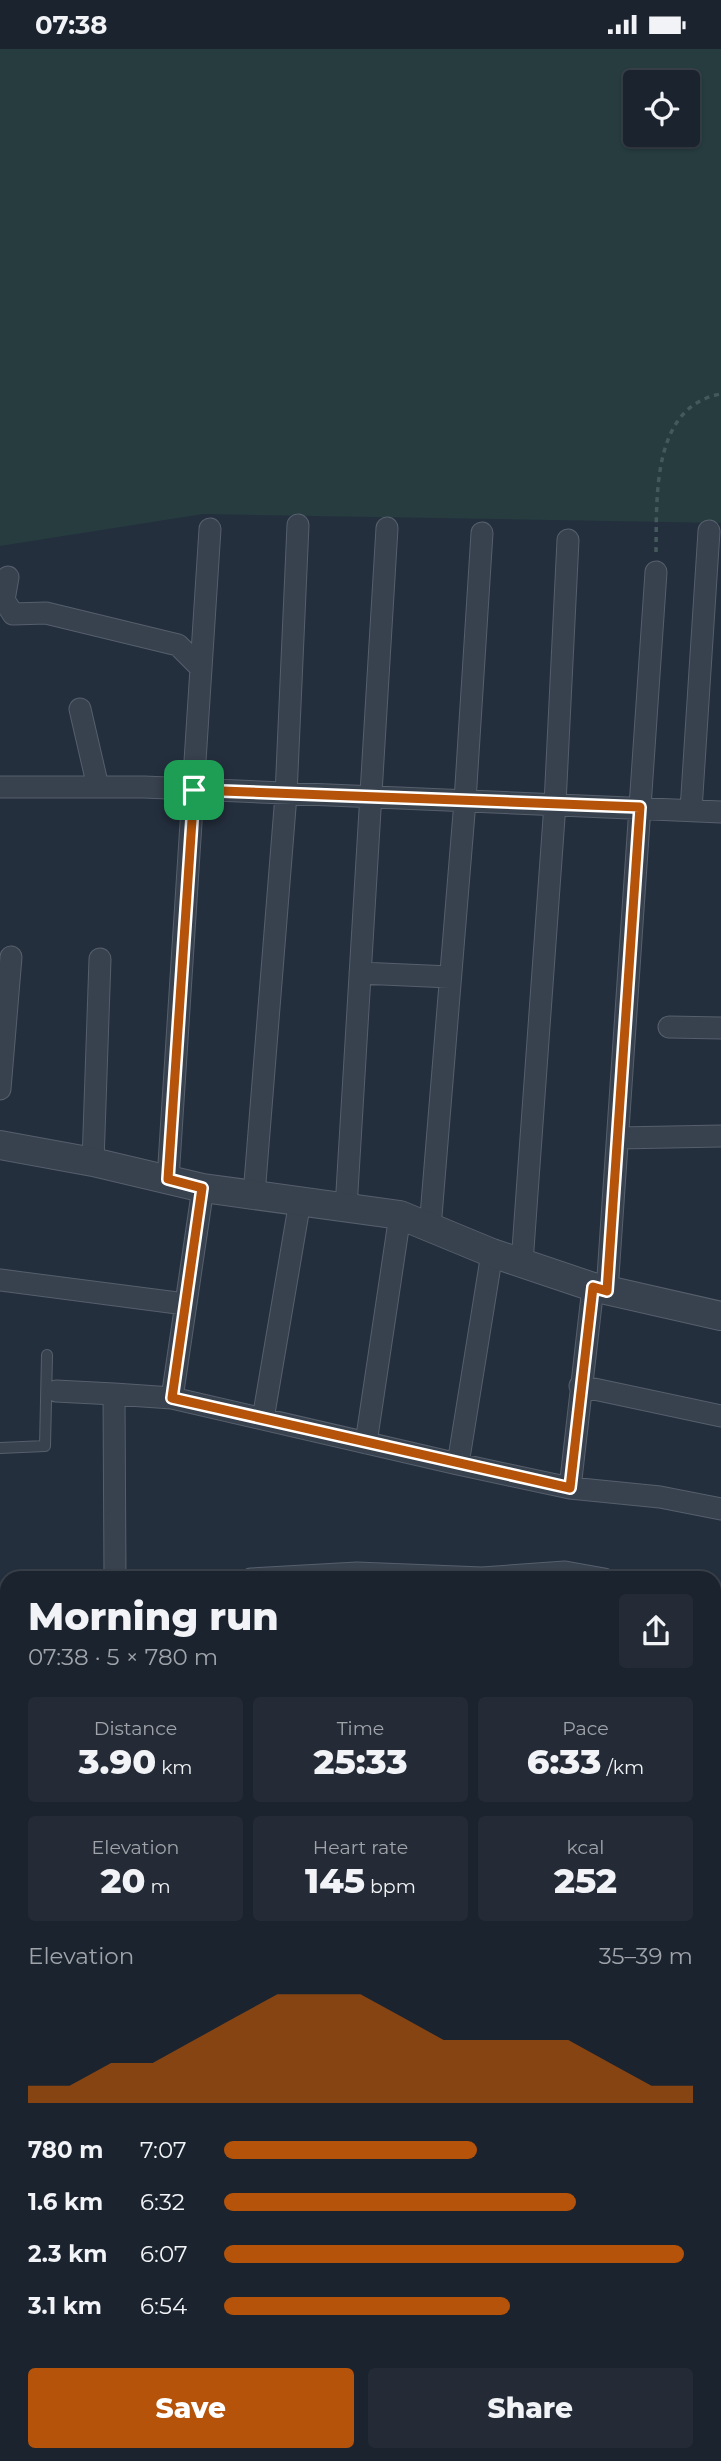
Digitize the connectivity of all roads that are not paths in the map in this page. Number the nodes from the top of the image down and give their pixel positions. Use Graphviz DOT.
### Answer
graph roads {
  1 [pos="298,525"];
  2 [pos="387,528"];
  3 [pos="210,529"];
  4 [pos="709,531"];
  5 [pos="482,533"];
  6 [pos="568,540"];
  7 [pos="656,572"];
  8 [pos="8,577"];
  9 [pos="201,667"];
  10 [pos="80,709"];
  11 [pos="0,787"];
  12 [pos="99,787"];
  13 [pos="194,790"];
  14 [pos="286,795"];
  15 [pos="371,798"];
  16 [pos="465,801"];
  17 [pos="555,804"];
  18 [pos="640,807"];
  19 [pos="691,810"];
  20 [pos="721,812"];
  21 [pos="11,957"];
  22 [pos="100,959"];
  23 [pos="360,973"];
  24 [pos="450,977"];
  25 [pos="669,1027"];
  26 [pos="721,1028"];
  27 [pos="0,1089"];
  28 [pos="721,1136"];
  29 [pos="619,1138"];
  30 [pos="0,1145"];
  31 [pos="93,1162"];
  32 [pos="168,1179"];
  33 [pos="202,1188"];
  34 [pos="254,1195"];
  35 [pos="300,1201"];
  36 [pos="346,1208"];
  37 [pos="400,1216"];
  38 [pos="430,1228"];
  39 [pos="492,1253"];
  40 [pos="522,1263"];
  41 [pos="0,1280"];
  42 [pos="600,1289"];
  43 [pos="185,1304"];
  44 [pos="721,1316"];
  45 [pos="47,1355"];
  46 [pos="580,1386"];
  47 [pos="52,1391"];
  48 [pos="114,1394"];
  49 [pos="172,1398"];
  50 [pos="721,1416"];
  51 [pos="263,1419"];
  52 [pos="366,1443"];
  53 [pos="0,1448"];
  54 [pos="458,1464"];
  55 [pos="570,1488"];
  56 [pos="721,1509"];
  57 [pos="115,1571"];
  1 -- 14 [label="street"];
  2 -- 15 [label="street"];
  3 -- 9 [label="street"];
  4 -- 19 [label="street"];
  5 -- 16 [label="street"];
  6 -- 17 [label="street"];
  7 -- 18 [label="street"];
  8 -- 9 [label="street"];
  9 -- 13 [label="street"];
  10 -- 12 [label="street"];
  11 -- 12 [label="street"];
  12 -- 13 [label="street"];
  13 -- 14 [label="street"];
  13 -- 32 [label="street"];
  14 -- 15 [label="street"];
  14 -- 34 [label="street"];
  15 -- 16 [label="street"];
  15 -- 23 [label="street"];
  16 -- 17 [label="street"];
  16 -- 24 [label="street"];
  17 -- 18 [label="street"];
  17 -- 40 [label="street"];
  18 -- 19 [label="street"];
  18 -- 29 [label="street"];
  19 -- 20 [label="street"];
  21 -- 27 [label="street"];
  22 -- 31 [label="street"];
  23 -- 24 [label="street"];
  23 -- 36 [label="street"];
  24 -- 38 [label="street"];
  25 -- 26 [label="street"];
  28 -- 29 [label="street"];
  29 -- 42 [label="street"];
  30 -- 31 [label="street"];
  31 -- 32 [label="street"];
  32 -- 33 [label="street"];
  33 -- 34 [label="street"];
  33 -- 43 [label="street"];
  34 -- 35 [label="street"];
  35 -- 36 [label="street"];
  35 -- 51 [label="street"];
  36 -- 37 [label="street"];
  37 -- 38 [label="street"];
  37 -- 52 [label="street"];
  38 -- 39 [label="street"];
  39 -- 40 [label="street"];
  39 -- 54 [label="street"];
  40 -- 42 [label="street"];
  41 -- 43 [label="street"];
  42 -- 44 [label="street"];
  42 -- 46 [label="street"];
  43 -- 49 [label="street"];
  45 -- 47 [label="lane"];
  46 -- 50 [label="street"];
  46 -- 55 [label="street"];
  47 -- 48 [label="street"];
  47 -- 53 [label="lane"];
  48 -- 49 [label="street"];
  48 -- 57 [label="street"];
  49 -- 51 [label="street"];
  51 -- 52 [label="street"];
  52 -- 54 [label="street"];
  54 -- 55 [label="street"];
  55 -- 56 [label="street"];
}
